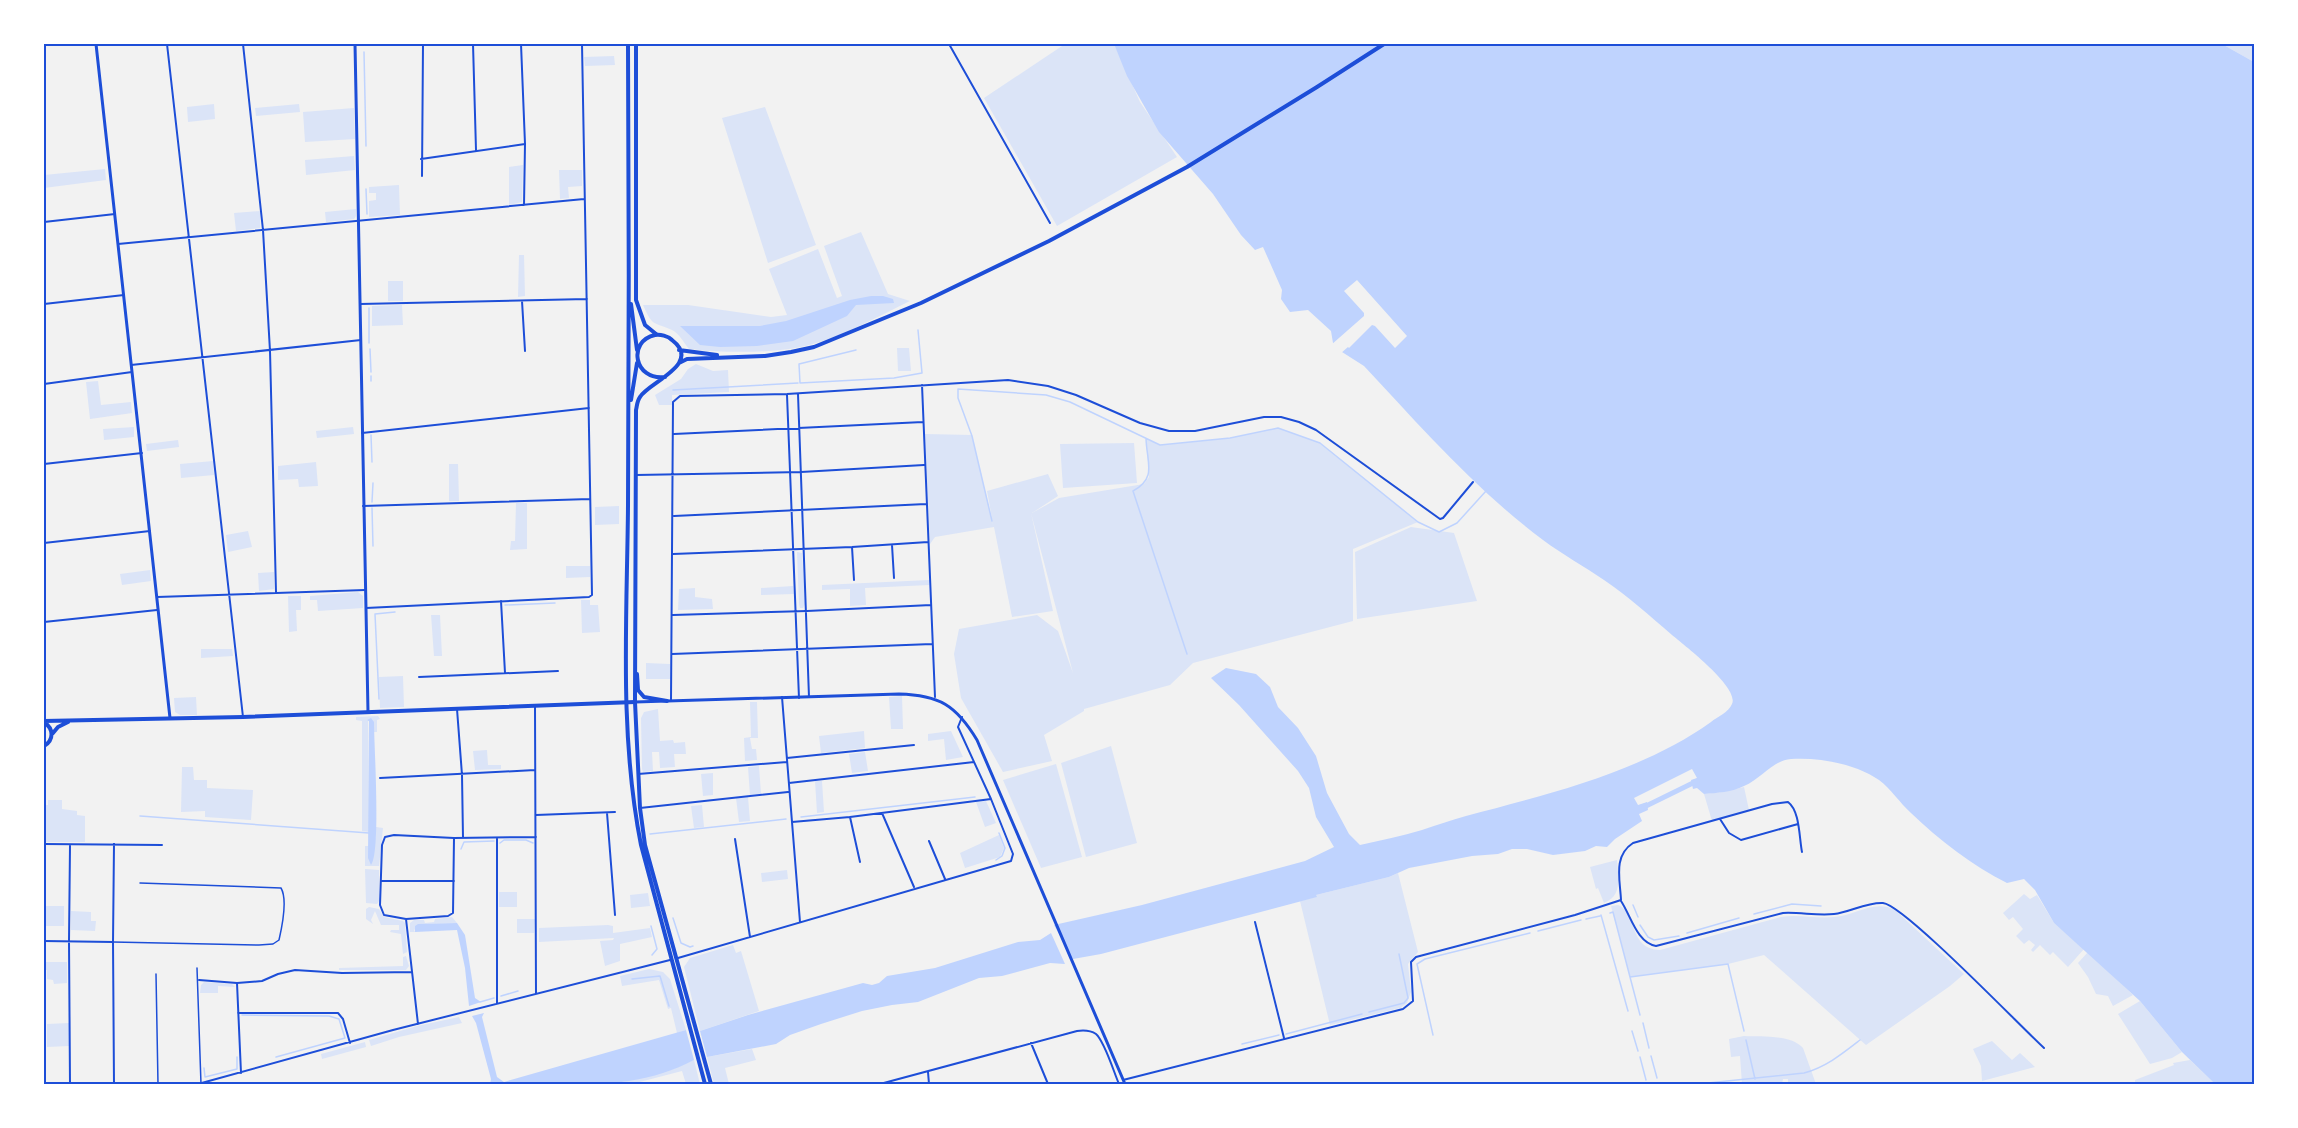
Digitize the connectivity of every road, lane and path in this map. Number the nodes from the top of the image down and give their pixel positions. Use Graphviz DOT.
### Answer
graph roads {
  1 [pos="96,44"];
  2 [pos="167,44"];
  3 [pos="243,44"];
  4 [pos="355,44"];
  5 [pos="423,44"];
  6 [pos="473,44"];
  7 [pos="521,44"];
  8 [pos="582,44"];
  9 [pos="628,44"];
  10 [pos="636,44"];
  11 [pos="950,44"];
  12 [pos="1383,44"];
  13 [pos="525,144"];
  14 [pos="476,150"];
  15 [pos="421,159"];
  16 [pos="422,176"];
  17 [pos="585,199"];
  18 [pos="524,205"];
  19 [pos="115,214"];
  20 [pos="359,220"];
  21 [pos="44,222"];
  22 [pos="1050,223"];
  23 [pos="262,230"];
  24 [pos="189,237"];
  25 [pos="118,244"];
  26 [pos="629,293"];
  27 [pos="124,295"];
  28 [pos="587,299"];
  29 [pos="522,301"];
  30 [pos="44,304"];
  31 [pos="360,304"];
  32 [pos="657,335"];
  33 [pos="361,340"];
  34 [pos="679,350"];
  35 [pos="270,351"];
  36 [pos="525,351"];
  37 [pos="637,351"];
  38 [pos="733,356"];
  39 [pos="637,357"];
  40 [pos="203,359"];
  41 [pos="679,363"];
  42 [pos="131,365"];
  43 [pos="132,372"];
  44 [pos="665,377"];
  45 [pos="44,384"];
  46 [pos="922,385"];
  47 [pos="787,394"];
  48 [pos="798,394"];
  49 [pos="629,406"];
  50 [pos="589,408"];
  51 [pos="923,423"];
  52 [pos="789,429"];
  53 [pos="800,429"];
  54 [pos="362,433"];
  55 [pos="674,434"];
  56 [pos="142,453"];
  57 [pos="44,464"];
  58 [pos="924,465"];
  59 [pos="801,471"];
  60 [pos="791,472"];
  61 [pos="636,475"];
  62 [pos="672,475"];
  63 [pos="1473,482"];
  64 [pos="590,499"];
  65 [pos="926,504"];
  66 [pos="363,506"];
  67 [pos="792,511"];
  68 [pos="802,511"];
  69 [pos="672,516"];
  70 [pos="150,531"];
  71 [pos="928,542"];
  72 [pos="44,543"];
  73 [pos="891,544"];
  74 [pos="852,547"];
  75 [pos="804,549"];
  76 [pos="794,550"];
  77 [pos="673,554"];
  78 [pos="894,578"];
  79 [pos="854,580"];
  80 [pos="366,590"];
  81 [pos="276,592"];
  82 [pos="230,594"];
  83 [pos="158,597"];
  84 [pos="501,601"];
  85 [pos="931,605"];
  86 [pos="366,608"];
  87 [pos="159,610"];
  88 [pos="807,611"];
  89 [pos="797,612"];
  90 [pos="673,615"];
  91 [pos="44,622"];
  92 [pos="932,645"];
  93 [pos="798,650"];
  94 [pos="808,650"];
  95 [pos="672,654"];
  96 [pos="634,659"];
  97 [pos="558,671"];
  98 [pos="504,673"];
  99 [pos="419,677"];
  100 [pos="782,697"];
  101 [pos="935,697"];
  102 [pos="800,698"];
  103 [pos="809,698"];
  104 [pos="669,701"];
  105 [pos="627,702"];
  106 [pos="635,702"];
  107 [pos="535,707"];
  108 [pos="457,709"];
  109 [pos="368,712"];
  110 [pos="243,717"];
  111 [pos="962,717"];
  112 [pos="170,718"];
  113 [pos="71,720"];
  114 [pos="44,722"];
  115 [pos="52,735"];
  116 [pos="914,745"];
  117 [pos="44,746"];
  118 [pos="787,760"];
  119 [pos="974,762"];
  120 [pos="535,770"];
  121 [pos="462,774"];
  122 [pos="638,774"];
  123 [pos="380,778"];
  124 [pos="788,783"];
  125 [pos="788,792"];
  126 [pos="992,799"];
  127 [pos="640,807"];
  128 [pos="615,812"];
  129 [pos="607,813"];
  130 [pos="882,813"];
  131 [pos="536,815"];
  132 [pos="850,817"];
  133 [pos="1720,819"];
  134 [pos="790,823"];
  135 [pos="1798,824"];
  136 [pos="497,836"];
  137 [pos="536,837"];
  138 [pos="454,838"];
  139 [pos="463,838"];
  140 [pos="735,839"];
  141 [pos="929,840"];
  142 [pos="44,844"];
  143 [pos="114,844"];
  144 [pos="162,845"];
  145 [pos="70,846"];
  146 [pos="1802,852"];
  147 [pos="861,862"];
  148 [pos="945,879"];
  149 [pos="382,881"];
  150 [pos="454,881"];
  151 [pos="140,883"];
  152 [pos="914,888"];
  153 [pos="1621,900"];
  154 [pos="615,915"];
  155 [pos="406,919"];
  156 [pos="800,922"];
  157 [pos="1255,922"];
  158 [pos="750,937"];
  159 [pos="44,941"];
  160 [pos="69,941"];
  161 [pos="113,942"];
  162 [pos="678,958"];
  163 [pos="672,959"];
  164 [pos="197,968"];
  165 [pos="412,972"];
  166 [pos="156,974"];
  167 [pos="199,980"];
  168 [pos="237,983"];
  169 [pos="536,993"];
  170 [pos="496,1003"];
  171 [pos="238,1013"];
  172 [pos="690,1019"];
  173 [pos="418,1024"];
  174 [pos="1284,1040"];
  175 [pos="1031,1043"];
  176 [pos="350,1044"];
  177 [pos="2044,1048"];
  178 [pos="704,1072"];
  179 [pos="928,1072"];
  180 [pos="241,1073"];
  181 [pos="1121,1075"];
  182 [pos="1117,1079"];
  183 [pos="1124,1082"];
  184 [pos="70,1084"];
  185 [pos="114,1084"];
  186 [pos="158,1084"];
  187 [pos="199,1084"];
  188 [pos="705,1084"];
  189 [pos="711,1084"];
  190 [pos="880,1084"];
  191 [pos="928,1084"];
  192 [pos="1048,1084"];
  193 [pos="1119,1084"];
  1 -- 19 [label="street"];
  2 -- 24 [label="street"];
  3 -- 23 [label="street"];
  4 -- 20 [label="street"];
  5 -- 15 [label="street"];
  6 -- 14 [label="street"];
  7 -- 13 [label="street"];
  8 -- 17 [label="street"];
  9 -- 26 [label="main road"];
  10 -- 32 [label="main road"];
  11 -- 22 [label="street"];
  12 -- 38 [label="main road"];
  13 -- 14 [label="street"];
  13 -- 18 [label="street"];
  14 -- 15 [label="street"];
  15 -- 16 [label="street"];
  17 -- 18 [label="street"];
  17 -- 28 [label="street"];
  18 -- 20 [label="street"];
  19 -- 21 [label="street"];
  19 -- 25 [label="street"];
  20 -- 23 [label="street"];
  20 -- 31 [label="street"];
  23 -- 24 [label="street"];
  23 -- 35 [label="street"];
  24 -- 25 [label="street"];
  24 -- 40 [label="street"];
  25 -- 27 [label="street"];
  26 -- 37 [label="main road"];
  26 -- 49 [label="main road"];
  27 -- 30 [label="street"];
  27 -- 42 [label="street"];
  28 -- 29 [label="street"];
  28 -- 50 [label="street"];
  29 -- 31 [label="street"];
  29 -- 36 [label="street"];
  31 -- 33 [label="street"];
  32 -- 34 [label="main road"];
  32 -- 37 [label="main road"];
  33 -- 35 [label="street"];
  33 -- 54 [label="street"];
  34 -- 38 [label="main road"];
  34 -- 41 [label="main road"];
  35 -- 40 [label="street"];
  35 -- 81 [label="street"];
  37 -- 39 [label="main road"];
  38 -- 41 [label="main road"];
  39 -- 44 [label="main road"];
  39 -- 49 [label="main road"];
  40 -- 42 [label="street"];
  40 -- 82 [label="street"];
  41 -- 44 [label="main road"];
  42 -- 43 [label="street"];
  43 -- 45 [label="street"];
  43 -- 56 [label="street"];
  44 -- 61 [label="main road"];
  46 -- 48 [label="street"];
  46 -- 51 [label="street"];
  46 -- 63 [label="street"];
  47 -- 48 [label="street"];
  47 -- 52 [label="street"];
  47 -- 55 [label="street"];
  48 -- 53 [label="street"];
  49 -- 105 [label="main road"];
  50 -- 54 [label="street"];
  50 -- 64 [label="street"];
  51 -- 53 [label="street"];
  51 -- 58 [label="street"];
  52 -- 53 [label="street"];
  52 -- 55 [label="street"];
  52 -- 60 [label="street"];
  53 -- 59 [label="street"];
  54 -- 66 [label="street"];
  55 -- 62 [label="street"];
  56 -- 57 [label="street"];
  56 -- 70 [label="street"];
  58 -- 59 [label="street"];
  58 -- 65 [label="street"];
  59 -- 60 [label="street"];
  59 -- 68 [label="street"];
  60 -- 62 [label="street"];
  60 -- 67 [label="street"];
  61 -- 62 [label="street"];
  61 -- 96 [label="main road"];
  62 -- 69 [label="street"];
  64 -- 66 [label="street"];
  64 -- 84 [label="street"];
  65 -- 68 [label="street"];
  65 -- 71 [label="street"];
  66 -- 80 [label="street"];
  67 -- 68 [label="street"];
  67 -- 69 [label="street"];
  67 -- 76 [label="street"];
  68 -- 75 [label="street"];
  69 -- 77 [label="street"];
  70 -- 72 [label="street"];
  70 -- 83 [label="street"];
  71 -- 73 [label="street"];
  71 -- 85 [label="street"];
  73 -- 74 [label="street"];
  73 -- 78 [label="street"];
  74 -- 75 [label="street"];
  74 -- 79 [label="street"];
  75 -- 76 [label="street"];
  75 -- 88 [label="street"];
  76 -- 77 [label="street"];
  76 -- 89 [label="street"];
  77 -- 90 [label="street"];
  80 -- 81 [label="street"];
  80 -- 86 [label="street"];
  81 -- 82 [label="street"];
  82 -- 83 [label="street"];
  82 -- 110 [label="street"];
  83 -- 87 [label="street"];
  84 -- 86 [label="street"];
  84 -- 98 [label="street"];
  85 -- 88 [label="street"];
  85 -- 92 [label="street"];
  86 -- 109 [label="street"];
  87 -- 91 [label="street"];
  87 -- 112 [label="street"];
  88 -- 89 [label="street"];
  88 -- 94 [label="street"];
  89 -- 90 [label="street"];
  89 -- 93 [label="street"];
  90 -- 95 [label="street"];
  92 -- 94 [label="street"];
  92 -- 101 [label="street"];
  93 -- 94 [label="street"];
  93 -- 95 [label="street"];
  93 -- 102 [label="street"];
  94 -- 103 [label="street"];
  95 -- 104 [label="street"];
  96 -- 104 [label="main road"];
  96 -- 106 [label="main road"];
  97 -- 98 [label="street"];
  98 -- 99 [label="street"];
  100 -- 102 [label="street"];
  100 -- 104 [label="street"];
  100 -- 118 [label="street"];
  101 -- 103 [label="street"];
  101 -- 111 [label="street"];
  102 -- 103 [label="street"];
  104 -- 106 [label="street"];
  105 -- 106 [label="main road"];
  105 -- 107 [label="main road"];
  105 -- 163 [label="main road"];
  106 -- 122 [label="main road"];
  107 -- 108 [label="main road"];
  107 -- 120 [label="street"];
  108 -- 109 [label="main road"];
  108 -- 121 [label="street"];
  109 -- 110 [label="main road"];
  110 -- 112 [label="main road"];
  111 -- 119 [label="street"];
  111 -- 181 [label="street"];
  112 -- 113 [label="main road"];
  113 -- 114 [label="main road"];
  113 -- 115 [label="main road"];
  114 -- 115 [label="main road"];
  115 -- 117 [label="main road"];
  116 -- 118 [label="street"];
  118 -- 122 [label="street"];
  118 -- 124 [label="street"];
  119 -- 124 [label="street"];
  119 -- 126 [label="street"];
  120 -- 121 [label="street"];
  120 -- 131 [label="street"];
  121 -- 123 [label="street"];
  121 -- 139 [label="street"];
  122 -- 127 [label="main road"];
  124 -- 125 [label="street"];
  125 -- 127 [label="street"];
  125 -- 134 [label="street"];
  126 -- 130 [label="street"];
  126 -- 148 [label="street"];
  127 -- 162 [label="main road"];
  128 -- 129 [label="street"];
  129 -- 131 [label="street"];
  129 -- 154 [label="street"];
  130 -- 132 [label="street"];
  130 -- 152 [label="street"];
  131 -- 137 [label="street"];
  132 -- 134 [label="street"];
  132 -- 147 [label="street"];
  133 -- 135 [label="street"];
  133 -- 135 [label="street"];
  133 -- 153 [label="street"];
  134 -- 156 [label="street"];
  135 -- 146 [label="street"];
  136 -- 137 [label="street"];
  136 -- 139 [label="street"];
  136 -- 170 [label="street"];
  137 -- 169 [label="street"];
  138 -- 139 [label="street"];
  138 -- 149 [label="street"];
  138 -- 150 [label="street"];
  140 -- 158 [label="street"];
  141 -- 148 [label="street"];
  142 -- 145 [label="street"];
  143 -- 144 [label="street"];
  143 -- 145 [label="street"];
  143 -- 161 [label="street"];
  145 -- 160 [label="street"];
  148 -- 152 [label="street"];
  149 -- 150 [label="street"];
  149 -- 155 [label="street"];
  150 -- 155 [label="street"];
  151 -- 161 [label="lane"];
  152 -- 156 [label="street"];
  153 -- 174 [label="street"];
  153 -- 177 [label="street"];
  155 -- 165 [label="street"];
  156 -- 158 [label="street"];
  157 -- 174 [label="street"];
  158 -- 162 [label="street"];
  159 -- 160 [label="street"];
  160 -- 161 [label="street"];
  160 -- 184 [label="street"];
  161 -- 185 [label="street"];
  162 -- 172 [label="main road"];
  163 -- 169 [label="street"];
  163 -- 172 [label="main road"];
  164 -- 167 [label="lane"];
  165 -- 168 [label="street"];
  165 -- 173 [label="street"];
  166 -- 186 [label="lane"];
  167 -- 168 [label="street"];
  167 -- 187 [label="lane"];
  168 -- 171 [label="street"];
  169 -- 170 [label="street"];
  170 -- 173 [label="street"];
  171 -- 176 [label="street"];
  171 -- 180 [label="street"];
  172 -- 178 [label="main road"];
  173 -- 176 [label="street"];
  174 -- 183 [label="street"];
  175 -- 179 [label="street"];
  175 -- 182 [label="street"];
  175 -- 192 [label="street"];
  176 -- 180 [label="street"];
  178 -- 188 [label="main road"];
  178 -- 189 [label="main road"];
  179 -- 190 [label="street"];
  179 -- 191 [label="street"];
  180 -- 187 [label="street"];
  181 -- 182 [label="street"];
  181 -- 183 [label="street"];
  182 -- 193 [label="street"];
}
